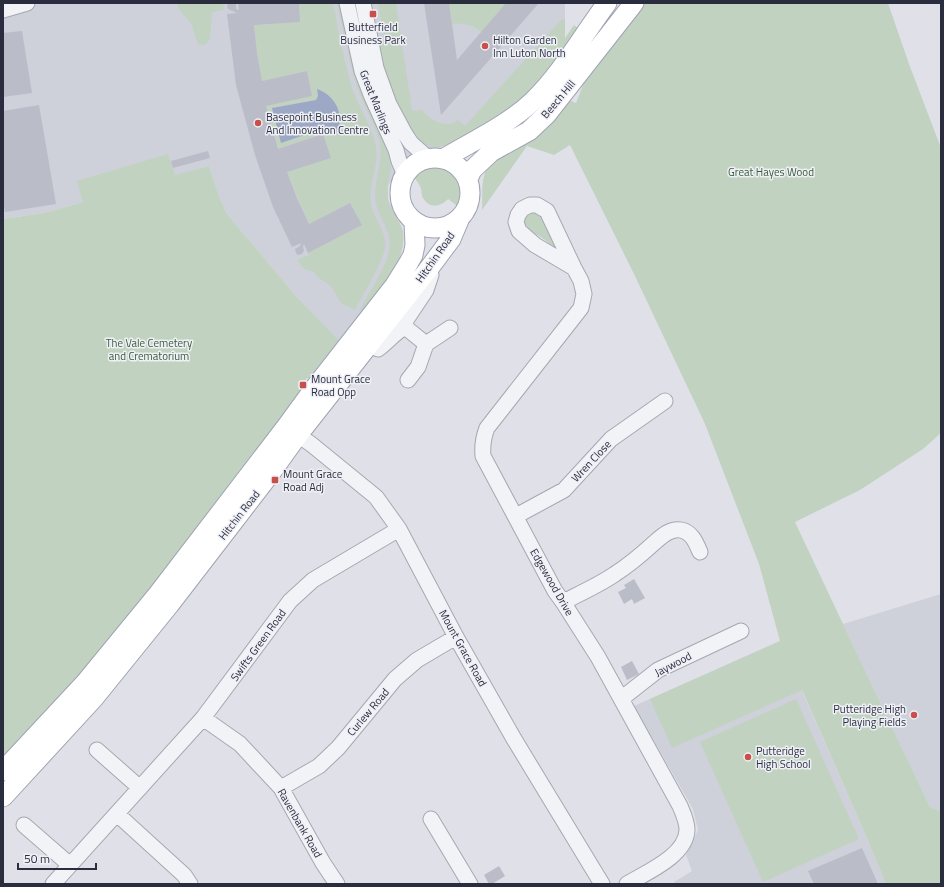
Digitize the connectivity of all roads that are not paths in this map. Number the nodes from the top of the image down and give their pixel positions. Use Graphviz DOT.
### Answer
graph roads {
  1 [pos="27,3"];
  2 [pos="347,3"];
  3 [pos="363,3"];
  4 [pos="608,3"];
  5 [pos="634,3"];
  6 [pos="3,10"];
  7 [pos="436,159"];
  8 [pos="405,175"];
  9 [pos="468,179"];
  10 [pos="459,220"];
  11 [pos="414,222"];
  12 [pos="574,268"];
  13 [pos="427,271"];
  14 [pos="405,327"];
  15 [pos="450,328"];
  16 [pos="426,344"];
  17 [pos="369,345"];
  18 [pos="408,380"];
  19 [pos="665,401"];
  20 [pos="292,431"];
  21 [pos="516,516"];
  22 [pos="399,529"];
  23 [pos="700,552"];
  24 [pos="563,602"];
  25 [pos="456,637"];
  26 [pos="735,638"];
  27 [pos="621,699"];
  28 [pos="204,718"];
  29 [pos="97,750"];
  30 [pos="3,771"];
  31 [pos="140,788"];
  32 [pos="281,788"];
  33 [pos="3,797"];
  34 [pos="117,814"];
  35 [pos="431,819"];
  36 [pos="24,825"];
  37 [pos="70,865"];
  38 [pos="53,884"];
  39 [pos="190,884"];
  40 [pos="337,884"];
  41 [pos="470,884"];
  42 [pos="602,884"];
  43 [pos="627,884"];
  1 -- 6 [label="street"];
  2 -- 8 [label="street, Great Marlings"];
  3 -- 7 [label="street, Great Marlings"];
  4 -- 7 [label="main road, Beech Hill"];
  5 -- 9 [label="main road, Beech Hill"];
  7 -- 8 [label="main road"];
  7 -- 9 [label="main road"];
  8 -- 11 [label="main road"];
  9 -- 10 [label="main road"];
  10 -- 11 [label="main road"];
  10 -- 13 [label="main road, Hitchin Road"];
  11 -- 20 [label="main road, Hitchin Road"];
  12 -- 21 [label="street, Edgewood Drive"];
  13 -- 14 [label="street"];
  13 -- 17 [label="main road, Hitchin Road"];
  14 -- 16 [label="street"];
  14 -- 17 [label="street"];
  15 -- 16 [label="street"];
  16 -- 18 [label="street"];
  17 -- 20 [label="main road, Hitchin Road"];
  19 -- 21 [label="street, Wren Close"];
  20 -- 22 [label="street, Mount Grace Road"];
  20 -- 30 [label="main road, Hitchin Road"];
  20 -- 33 [label="main road, Hitchin Road"];
  21 -- 24 [label="street, Edgewood Drive"];
  22 -- 25 [label="street, Mount Grace Road"];
  22 -- 28 [label="street, Swifts Green Road"];
  23 -- 24 [label="street"];
  24 -- 27 [label="street, Edgewood Drive"];
  25 -- 32 [label="street, Curlew Road"];
  25 -- 42 [label="street, Mount Grace Road"];
  26 -- 27 [label="street, Jaywood"];
  27 -- 43 [label="street, Edgewood Drive"];
  28 -- 31 [label="street, Swifts Green Road"];
  28 -- 32 [label="street, Ravenbank Road"];
  29 -- 31 [label="street"];
  31 -- 34 [label="street, Swifts Green Road"];
  32 -- 40 [label="street, Ravenbank Road"];
  34 -- 37 [label="street, Swifts Green Road"];
  34 -- 39 [label="street"];
  35 -- 41 [label="street"];
  36 -- 37 [label="street"];
  37 -- 38 [label="street, Swifts Green Road"];
}
